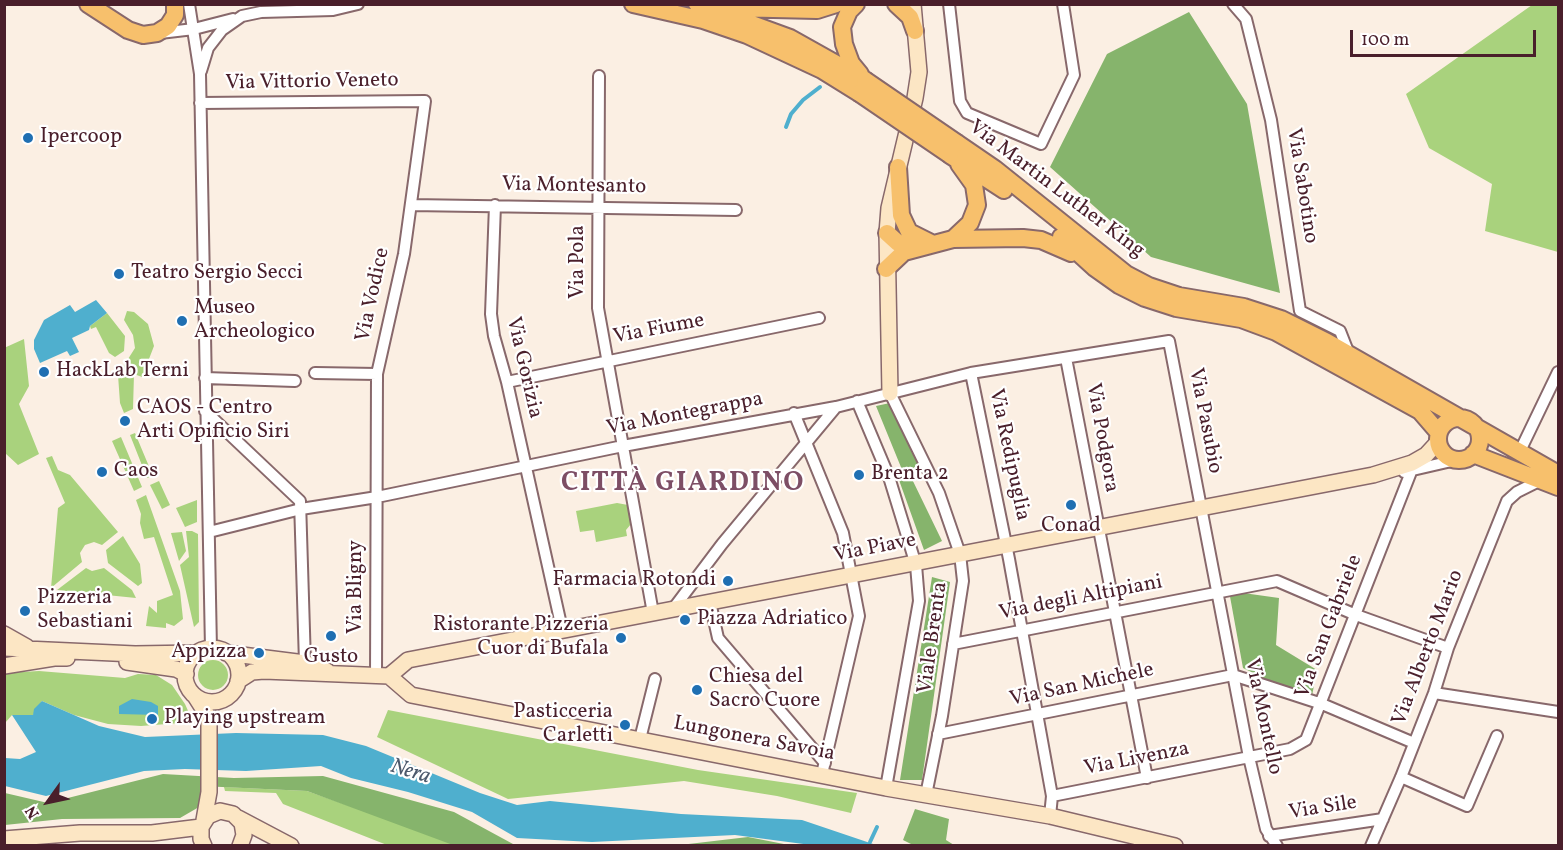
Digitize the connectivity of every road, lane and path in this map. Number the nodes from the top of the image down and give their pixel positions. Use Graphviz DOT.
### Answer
graph roads {
  1 [pos="88,4"];
  2 [pos="175,4"];
  3 [pos="189,4"];
  4 [pos="358,4"];
  5 [pos="633,4"];
  6 [pos="836,4"];
  7 [pos="856,4"];
  8 [pos="896,4"];
  9 [pos="914,4"];
  10 [pos="949,4"];
  11 [pos="1063,4"];
  12 [pos="1233,4"];
  13 [pos="701,6"];
  14 [pos="242,16"];
  15 [pos="194,29"];
  16 [pos="915,31"];
  17 [pos="157,33"];
  18 [pos="200,74"];
  19 [pos="600,76"];
  20 [pos="862,86"];
  21 [pos="425,101"];
  22 [pos="200,104"];
  23 [pos="953,149"];
  24 [pos="898,167"];
  25 [pos="411,205"];
  26 [pos="495,205"];
  27 [pos="599,207"];
  28 [pos="736,210"];
  29 [pos="886,232"];
  30 [pos="909,232"];
  31 [pos="953,239"];
  32 [pos="923,245"];
  33 [pos="1095,268"];
  34 [pos="886,269"];
  35 [pos="819,318"];
  36 [pos="1169,341"];
  37 [pos="1349,354"];
  38 [pos="1066,358"];
  39 [pos="608,359"];
  40 [pos="1558,372"];
  41 [pos="315,373"];
  42 [pos="971,373"];
  43 [pos="377,374"];
  44 [pos="204,378"];
  45 [pos="296,381"];
  46 [pos="507,382"];
  47 [pos="890,393"];
  48 [pos="857,401"];
  49 [pos="836,406"];
  50 [pos="205,411"];
  51 [pos="794,413"];
  52 [pos="1470,421"];
  53 [pos="1439,437"];
  54 [pos="807,441"];
  55 [pos="623,446"];
  56 [pos="1520,451"];
  57 [pos="1473,454"];
  58 [pos="1456,460"];
  59 [pos="525,467"];
  60 [pos="1411,472"];
  61 [pos="1558,474"];
  62 [pos="1373,475"];
  63 [pos="1541,480"];
  64 [pos="1558,487"];
  65 [pos="376,497"];
  66 [pos="1200,507"];
  67 [pos="301,509"];
  68 [pos="1097,526"];
  69 [pos="209,532"];
  70 [pos="1006,543"];
  71 [pos="960,554"];
  72 [pos="916,565"];
  73 [pos="853,576"];
  74 [pos="1217,594"];
  75 [pos="710,602"];
  76 [pos="673,609"];
  77 [pos="1114,612"];
  78 [pos="653,613"];
  79 [pos="1356,615"];
  80 [pos="562,629"];
  81 [pos="1023,630"];
  82 [pos="4,634"];
  83 [pos="954,644"];
  84 [pos="4,648"];
  85 [pos="30,648"];
  86 [pos="1448,648"];
  87 [pos="204,651"];
  88 [pos="226,653"];
  89 [pos="305,663"];
  90 [pos="4,666"];
  91 [pos="329,673"];
  92 [pos="186,674"];
  93 [pos="1233,675"];
  94 [pos="383,677"];
  95 [pos="654,679"];
  96 [pos="238,681"];
  97 [pos="1434,693"];
  98 [pos="194,695"];
  99 [pos="1131,697"];
  100 [pos="224,700"];
  101 [pos="1322,704"];
  102 [pos="1558,712"];
  103 [pos="1038,716"];
  104 [pos="209,722"];
  105 [pos="938,734"];
  106 [pos="1497,736"];
  107 [pos="640,740"];
  108 [pos="1414,743"];
  109 [pos="1249,757"];
  110 [pos="823,769"];
  111 [pos="1401,777"];
  112 [pos="1147,778"];
  113 [pos="886,788"];
  114 [pos="209,790"];
  115 [pos="926,795"];
  116 [pos="1052,796"];
  117 [pos="232,815"];
  118 [pos="1050,816"];
  119 [pos="1383,819"];
  120 [pos="202,823"];
  121 [pos="1269,836"];
  122 [pos="4,839"];
  123 [pos="204,846"];
  124 [pos="240,846"];
  125 [pos="291,846"];
  126 [pos="1175,846"];
  127 [pos="1277,846"];
  128 [pos="1371,846"];
  1 -- 17 [label="main road"];
  2 -- 17 [label="main road"];
  3 -- 15 [label="street"];
  4 -- 14 [label="street"];
  5 -- 20 [label="main road, Via Martin Luther King"];
  6 -- 13 [label="main road"];
  7 -- 20 [label="main road"];
  8 -- 16 [label="main road"];
  9 -- 16 [label="street"];
  10 -- 11 [label="street"];
  12 -- 37 [label="street, Via Sabotino"];
  13 -- 20 [label="main road, Via Martin Luther King"];
  14 -- 15 [label="street"];
  14 -- 18 [label="street"];
  15 -- 17 [label="street"];
  15 -- 18 [label="street"];
  16 -- 24 [label="street"];
  18 -- 22 [label="street"];
  19 -- 27 [label="street, Via Pola"];
  20 -- 23 [label="main road, Via Martin Luther King, bridge"];
  21 -- 22 [label="street, Via Vittorio Veneto"];
  21 -- 25 [label="street, Via Vodice"];
  22 -- 44 [label="street"];
  23 -- 31 [label="main road"];
  23 -- 33 [label="main road, Via Martin Luther King"];
  23 -- 37 [label="main road, Via Martin Luther King"];
  24 -- 29 [label="street"];
  24 -- 30 [label="main road"];
  25 -- 26 [label="street, Via Montesanto"];
  25 -- 43 [label="street, Via Vodice"];
  26 -- 27 [label="street, Via Montesanto"];
  26 -- 46 [label="street, Via Gorizia"];
  27 -- 28 [label="street, Via Montesanto"];
  27 -- 39 [label="street, Via Pola"];
  29 -- 30 [label="main road"];
  29 -- 32 [label="main road"];
  29 -- 34 [label="street"];
  30 -- 32 [label="main road"];
  31 -- 32 [label="main road"];
  31 -- 33 [label="main road"];
  32 -- 34 [label="main road"];
  33 -- 53 [label="main road, Via Martin Luther King"];
  34 -- 47 [label="street"];
  35 -- 39 [label="street, Via Fiume"];
  36 -- 38 [label="street, Via Montegrappa"];
  36 -- 66 [label="street, Via Pasubio"];
  37 -- 52 [label="main road, Via Martin Luther King"];
  38 -- 42 [label="street, Via Montegrappa"];
  38 -- 68 [label="street, Via Podgora"];
  39 -- 46 [label="street, Via Fiume"];
  39 -- 55 [label="street, Via Pola"];
  40 -- 56 [label="street"];
  41 -- 43 [label="street"];
  42 -- 47 [label="street, Via Montegrappa"];
  42 -- 70 [label="street, Via Redipuglia"];
  43 -- 65 [label="street, Via Vodice"];
  44 -- 45 [label="street"];
  44 -- 50 [label="street"];
  46 -- 59 [label="street, Via Gorizia"];
  47 -- 48 [label="street, Via Montegrappa"];
  47 -- 71 [label="street, Viale Brenta"];
  48 -- 49 [label="street, Via Montegrappa"];
  48 -- 72 [label="street, Viale Brenta"];
  49 -- 51 [label="street, Via Montegrappa"];
  49 -- 54 [label="street"];
  50 -- 67 [label="street"];
  50 -- 69 [label="street"];
  51 -- 54 [label="street"];
  51 -- 55 [label="street, Via Montegrappa"];
  52 -- 53 [label="main road"];
  52 -- 56 [label="main road, Via Martin Luther King"];
  52 -- 57 [label="main road"];
  53 -- 58 [label="main road"];
  53 -- 62 [label="street, Via Piave"];
  54 -- 73 [label="street"];
  54 -- 76 [label="street"];
  55 -- 59 [label="street, Via Montegrappa"];
  55 -- 78 [label="street, Via Pola"];
  56 -- 61 [label="main road, Via Martin Luther King"];
  57 -- 58 [label="main road, Via Piave"];
  57 -- 63 [label="main road"];
  58 -- 60 [label="street, Via Piave"];
  59 -- 65 [label="street, Via Montegrappa"];
  59 -- 80 [label="street, Via Gorizia"];
  60 -- 62 [label="street, Via Piave"];
  60 -- 79 [label="street, Via San Gabriele"];
  62 -- 66 [label="street, Via Piave"];
  63 -- 64 [label="main road"];
  63 -- 86 [label="street, Via Alberto Mario"];
  65 -- 67 [label="street, Via Montegrappa"];
  65 -- 94 [label="street, Via Bligny"];
  66 -- 68 [label="street, Via Piave"];
  66 -- 74 [label="street, Via Pasubio"];
  67 -- 69 [label="street, Via Montegrappa"];
  67 -- 89 [label="street"];
  68 -- 70 [label="street, Via Piave"];
  68 -- 77 [label="street, Via Podgora"];
  69 -- 87 [label="street"];
  70 -- 71 [label="street, Via Piave"];
  70 -- 81 [label="street, Via Redipuglia"];
  71 -- 72 [label="street, Via Piave"];
  71 -- 83 [label="street, Viale Brenta"];
  72 -- 73 [label="street, Via Piave"];
  72 -- 113 [label="street, Viale Brenta"];
  73 -- 75 [label="street, Via Piave"];
  73 -- 110 [label="street"];
  74 -- 77 [label="street, Via degli Altipiani"];
  74 -- 79 [label="street, Via degli Altipiani"];
  74 -- 93 [label="street, Via Montello"];
  75 -- 76 [label="street, Via Piave"];
  75 -- 110 [label="street"];
  76 -- 78 [label="street, Via Piave"];
  77 -- 81 [label="street, Via degli Altipiani"];
  77 -- 99 [label="street, Via Podgora"];
  78 -- 80 [label="street, Via Piave"];
  79 -- 86 [label="street, Via degli Altipiani"];
  79 -- 101 [label="street, Via San Gabriele"];
  80 -- 94 [label="street, Via Piave"];
  81 -- 83 [label="street, Via degli Altipiani"];
  81 -- 103 [label="street, Via Redipuglia"];
  82 -- 85 [label="street"];
  83 -- 105 [label="street, Viale Brenta"];
  84 -- 85 [label="street"];
  85 -- 87 [label="street"];
  86 -- 97 [label="street, Via Alberto Mario"];
  87 -- 88 [label="street"];
  87 -- 92 [label="street"];
  88 -- 89 [label="street"];
  88 -- 96 [label="street"];
  89 -- 91 [label="street"];
  90 -- 92 [label="street"];
  91 -- 94 [label="street"];
  91 -- 96 [label="street"];
  92 -- 98 [label="street"];
  93 -- 99 [label="street, Via San Michele"];
  93 -- 101 [label="street"];
  93 -- 109 [label="street, Via Montello"];
  94 -- 107 [label="street, Lungonera Savoia"];
  95 -- 107 [label="street"];
  96 -- 100 [label="street"];
  97 -- 102 [label="street"];
  97 -- 108 [label="street, Via Alberto Mario"];
  98 -- 100 [label="street"];
  98 -- 104 [label="street"];
  99 -- 103 [label="street, Via San Michele"];
  99 -- 112 [label="street, Via Podgora"];
  100 -- 104 [label="street"];
  101 -- 108 [label="street"];
  101 -- 109 [label="street, Via San Gabriele"];
  103 -- 105 [label="street, Via San Michele"];
  103 -- 116 [label="street, Via Redipuglia"];
  104 -- 114 [label="street"];
  105 -- 115 [label="street, Viale Brenta"];
  106 -- 111 [label="street"];
  107 -- 110 [label="street, Lungonera Savoia"];
  108 -- 111 [label="street, Via Alberto Mario"];
  109 -- 112 [label="street, Via Livenza"];
  109 -- 121 [label="street, Via Montello"];
  110 -- 113 [label="street, Lungonera Savoia"];
  111 -- 119 [label="street, Via Alberto Mario"];
  112 -- 116 [label="street, Via Livenza"];
  113 -- 115 [label="street, Lungonera Savoia"];
  114 -- 117 [label="street"];
  114 -- 120 [label="street"];
  115 -- 118 [label="street, Lungonera Savoia"];
  116 -- 118 [label="street"];
  117 -- 120 [label="street"];
  117 -- 124 [label="street"];
  117 -- 125 [label="street"];
  118 -- 126 [label="street, Lungonera Savoia"];
  119 -- 121 [label="street, Via Sile"];
  119 -- 128 [label="street, Via Alberto Mario"];
  120 -- 122 [label="street"];
  120 -- 123 [label="street"];
  121 -- 127 [label="street, Via Montello"];
}
